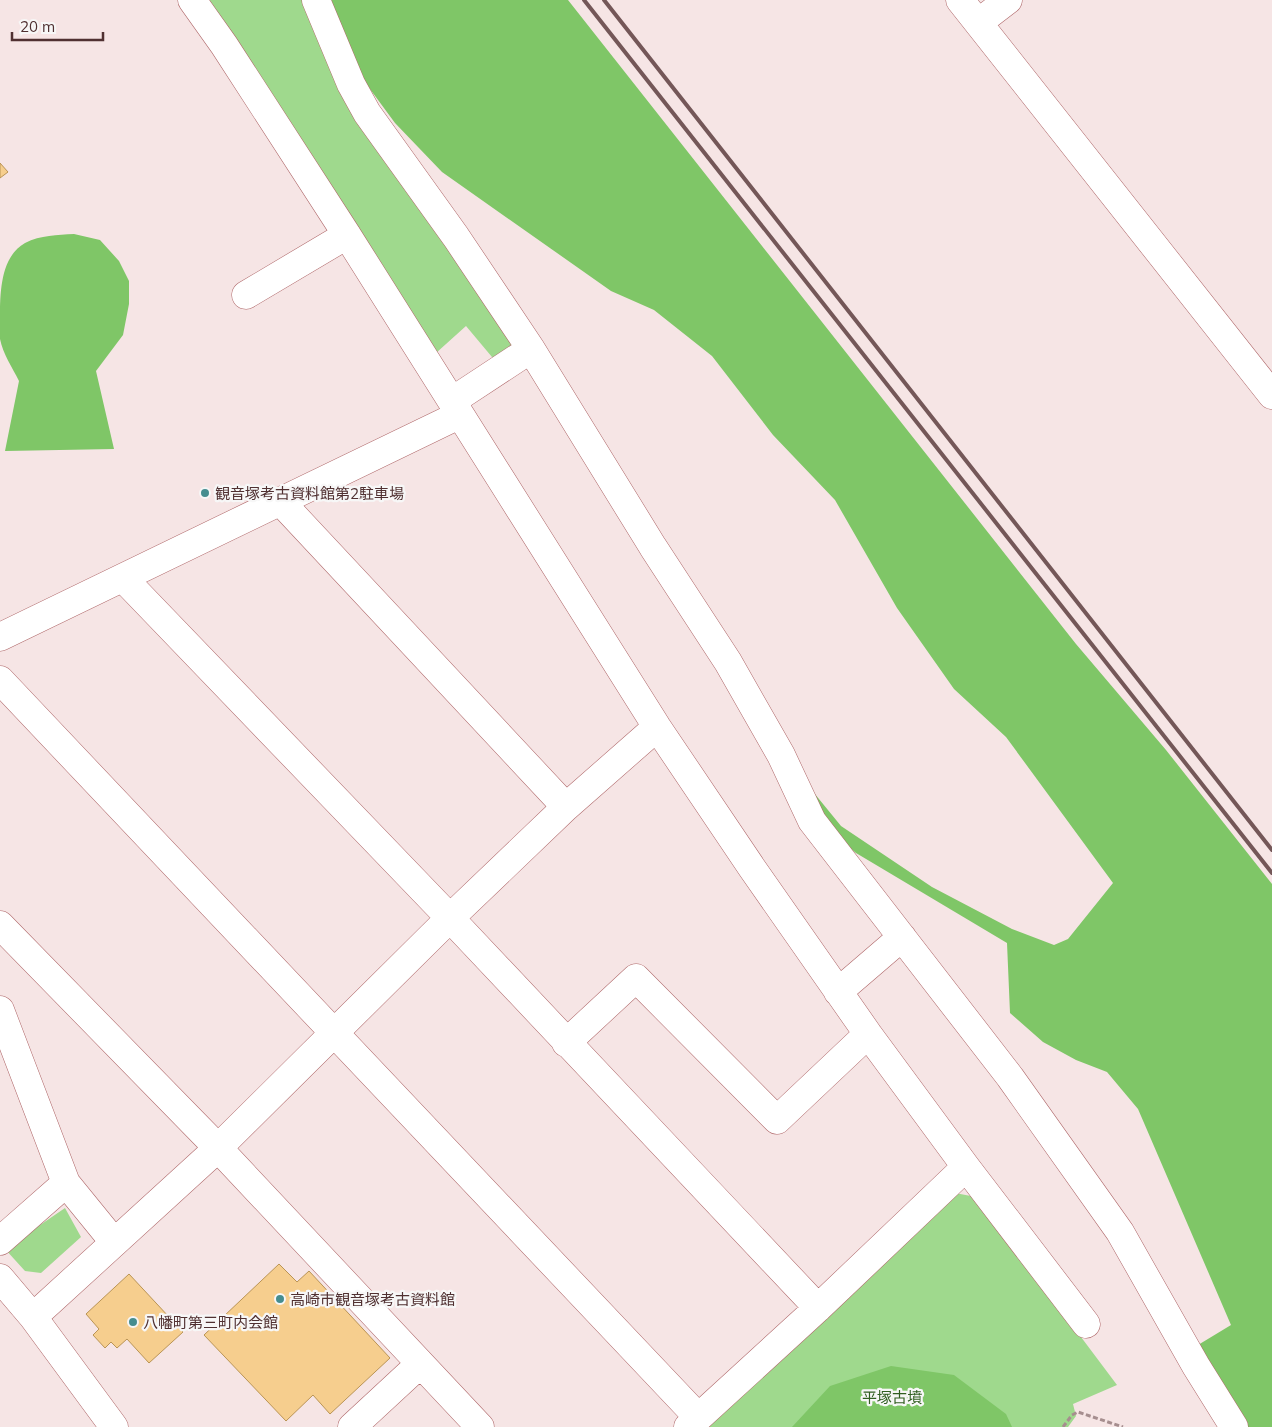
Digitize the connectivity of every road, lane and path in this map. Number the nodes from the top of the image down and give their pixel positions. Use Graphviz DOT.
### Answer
graph roads {
  1 [pos="192,0"];
  2 [pos="316,0"];
  3 [pos="960,0"];
  4 [pos="1008,0"];
  5 [pos="978,23"];
  6 [pos="347,235"];
  7 [pos="246,295"];
  8 [pos="531,349"];
  9 [pos="1272,395"];
  10 [pos="455,408"];
  11 [pos="280,501"];
  12 [pos="123,578"];
  13 [pos="0,637"];
  14 [pos="0,680"];
  15 [pos="657,727"];
  16 [pos="566,806"];
  17 [pos="450,918"];
  18 [pos="0,925"];
  19 [pos="902,937"];
  20 [pos="838,992"];
  21 [pos="0,1010"];
  22 [pos="333,1033"];
  23 [pos="868,1034"];
  24 [pos="566,1042"];
  25 [pos="218,1148"];
  26 [pos="966,1167"];
  27 [pos="66,1184"];
  28 [pos="0,1241"];
  29 [pos="114,1242"];
  30 [pos="0,1278"];
  31 [pos="818,1308"];
  32 [pos="33,1317"];
  33 [pos="1086,1324"];
  34 [pos="420,1364"];
  35 [pos="693,1422"];
  36 [pos="114,1427"];
  37 [pos="352,1427"];
  38 [pos="480,1427"];
  39 [pos="1063,1427"];
  40 [pos="1123,1427"];
  41 [pos="1234,1427"];
  1 -- 6 [label="street"];
  2 -- 8 [label="street"];
  3 -- 5 [label="street"];
  4 -- 5 [label="street"];
  5 -- 9 [label="street"];
  6 -- 7 [label="street"];
  6 -- 10 [label="street"];
  8 -- 10 [label="street"];
  8 -- 19 [label="street"];
  10 -- 11 [label="street"];
  10 -- 15 [label="street"];
  11 -- 12 [label="street"];
  11 -- 16 [label="street"];
  12 -- 13 [label="street"];
  12 -- 17 [label="street"];
  14 -- 22 [label="street"];
  15 -- 16 [label="street"];
  15 -- 20 [label="street"];
  16 -- 17 [label="street"];
  17 -- 22 [label="street"];
  17 -- 24 [label="street"];
  18 -- 25 [label="street"];
  19 -- 20 [label="street"];
  19 -- 41 [label="street"];
  20 -- 23 [label="street"];
  21 -- 27 [label="street"];
  22 -- 25 [label="street"];
  22 -- 35 [label="street"];
  23 -- 24 [label="street"];
  23 -- 26 [label="street"];
  24 -- 31 [label="street"];
  25 -- 29 [label="street"];
  25 -- 34 [label="street"];
  26 -- 31 [label="street"];
  26 -- 33 [label="street"];
  27 -- 28 [label="street"];
  27 -- 29 [label="street"];
  29 -- 32 [label="street"];
  30 -- 32 [label="street"];
  31 -- 35 [label="street"];
  32 -- 36 [label="street"];
  34 -- 37 [label="street"];
  34 -- 38 [label="street"];
  39 -- 40 [label="path"];
}
